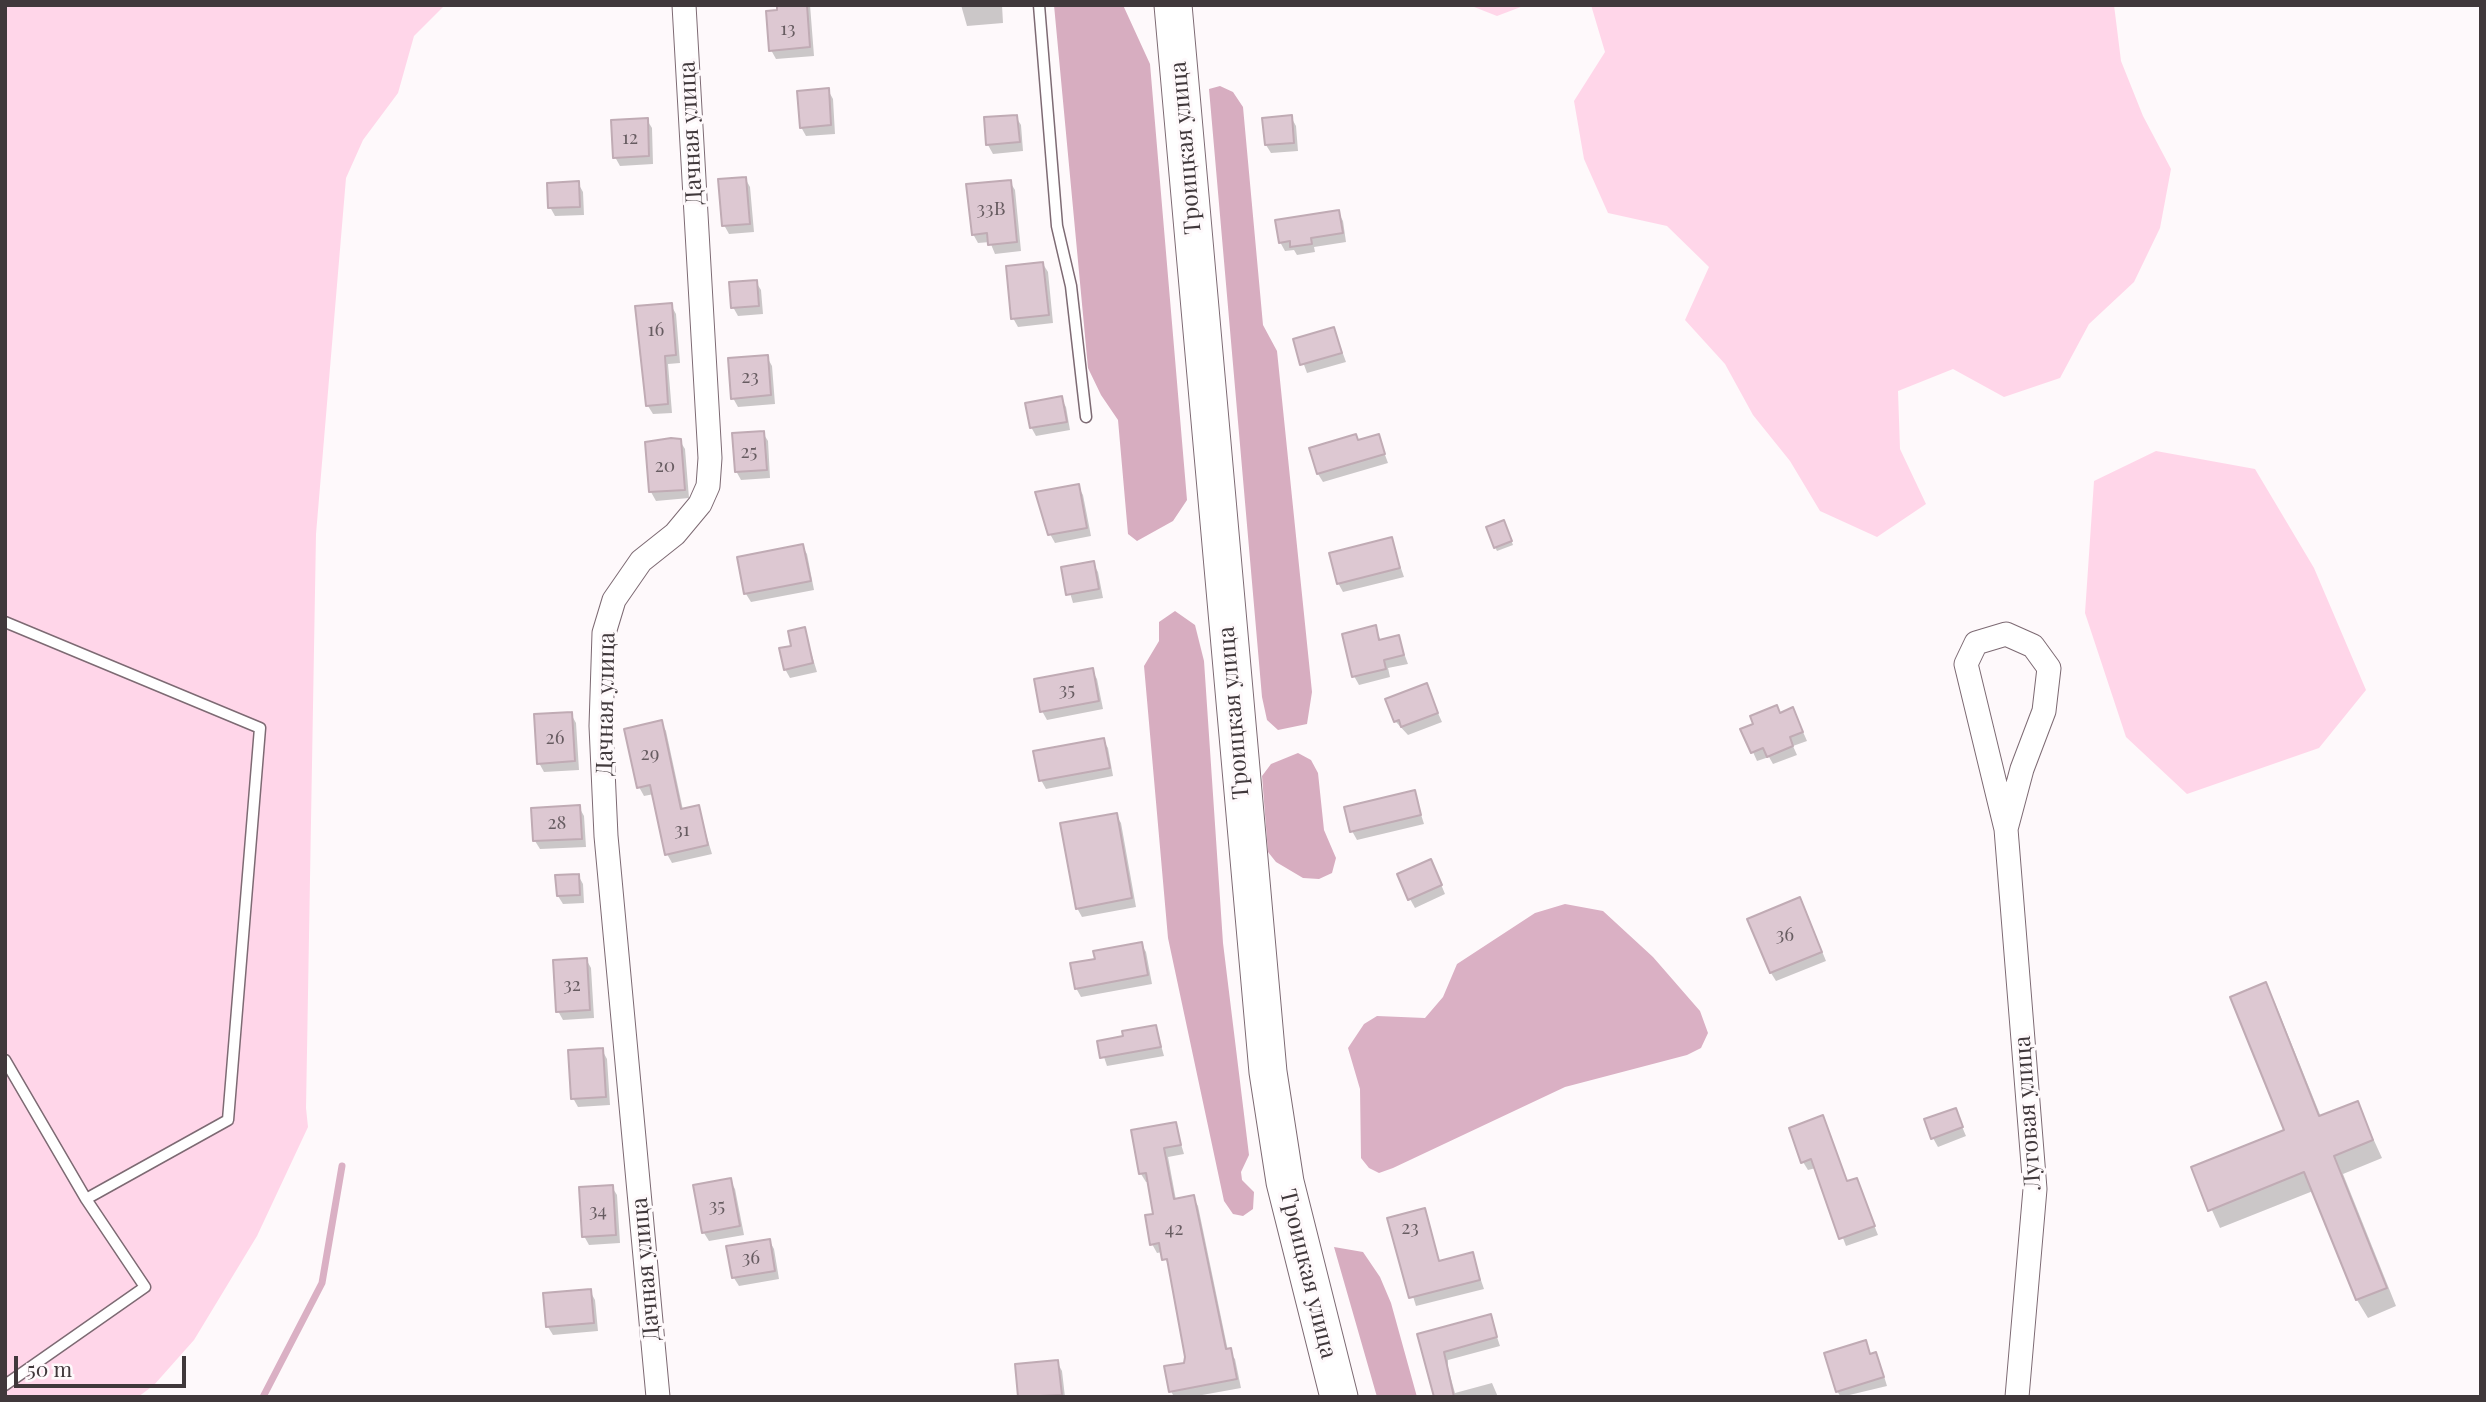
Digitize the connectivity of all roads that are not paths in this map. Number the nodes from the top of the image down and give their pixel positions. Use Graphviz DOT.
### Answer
graph roads {
  1 [pos="684,5"];
  2 [pos="1039,5"];
  3 [pos="1174,13"];
  4 [pos="1086,417"];
  5 [pos="5,622"];
  6 [pos="2006,829"];
  7 [pos="5,1060"];
  8 [pos="86,1199"];
  9 [pos="5,1385"];
  10 [pos="658,1397"];
  11 [pos="1339,1397"];
  12 [pos="2017,1397"];
  1 -- 10 [label="street, Дачная улица"];
  2 -- 4 [label="lane"];
  3 -- 11 [label="main road, Троицкая улица"];
  5 -- 8 [label="lane"];
  6 -- 6 [label="street, Луговая улица"];
  6 -- 12 [label="street, Луговая улица"];
  7 -- 8 [label="lane"];
  8 -- 9 [label="lane"];
}
